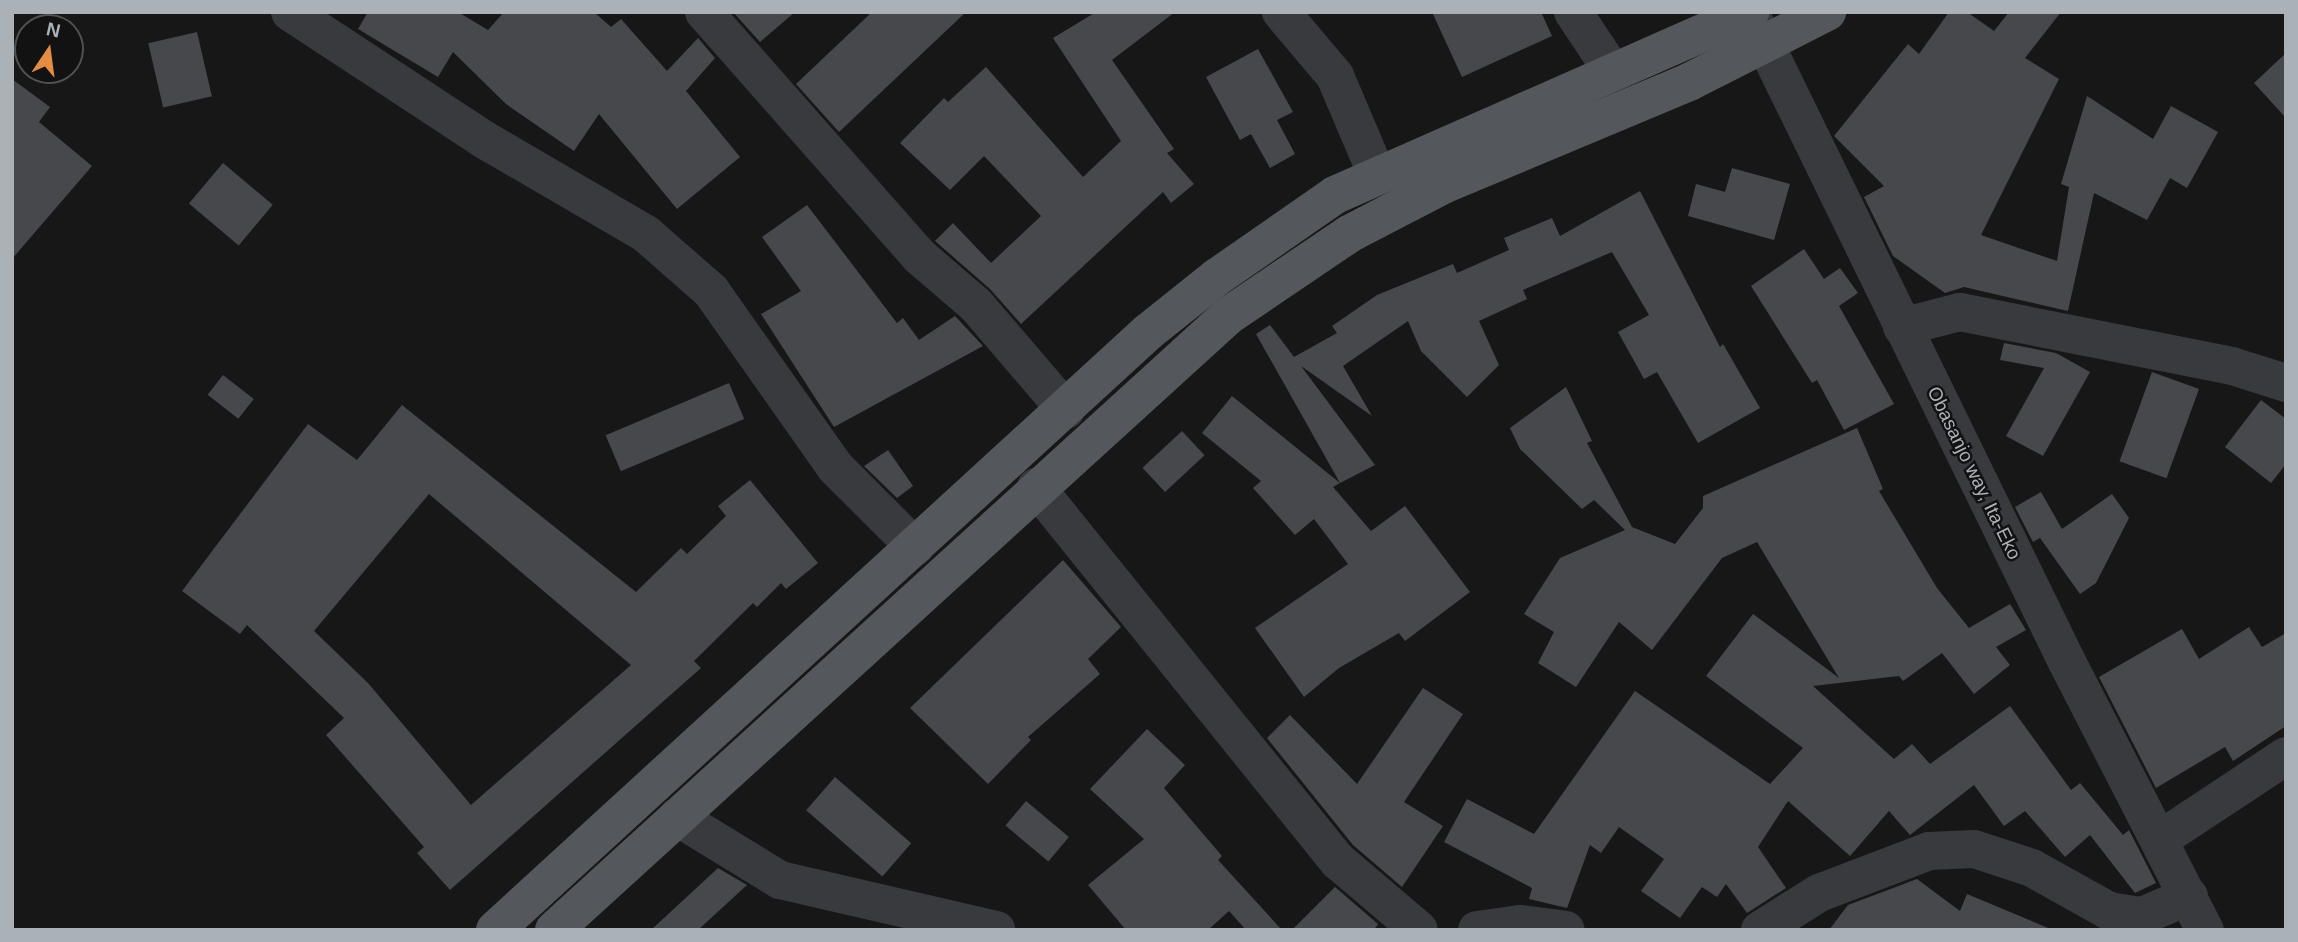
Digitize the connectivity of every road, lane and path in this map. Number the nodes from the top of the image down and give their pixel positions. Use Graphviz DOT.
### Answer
graph roads {
  1 [pos="289,12"];
  2 [pos="704,12"];
  3 [pos="1282,12"];
  4 [pos="1573,12"];
  5 [pos="1827,12"];
  6 [pos="1755,22"];
  7 [pos="1613,72"];
  8 [pos="1377,175"];
  9 [pos="1902,327"];
  10 [pos="2286,383"];
  11 [pos="1066,410"];
  12 [pos="1036,487"];
  13 [pos="915,547"];
  14 [pos="2286,756"];
  15 [pos="677,817"];
  16 [pos="2159,840"];
  17 [pos="2197,913"];
  18 [pos="495,930"];
  19 [pos="554,930"];
  20 [pos="996,930"];
  21 [pos="1419,930"];
  22 [pos="1477,930"];
  23 [pos="1566,930"];
  24 [pos="1760,930"];
  1 -- 13 [label="street"];
  2 -- 11 [label="street"];
  3 -- 8 [label="street"];
  4 -- 7 [label="street"];
  5 -- 6 [label="main road"];
  6 -- 7 [label="main road"];
  6 -- 9 [label="street, Obasanjo way, Ita-Eko"];
  6 -- 12 [label="main road"];
  7 -- 8 [label="main road"];
  8 -- 11 [label="main road"];
  9 -- 10 [label="street"];
  9 -- 16 [label="street, Obasanjo way, Ita-Eko"];
  11 -- 13 [label="main road"];
  12 -- 15 [label="main road"];
  12 -- 21 [label="street"];
  13 -- 18 [label="main road"];
  14 -- 16 [label="street"];
  15 -- 19 [label="main road"];
  15 -- 20 [label="street"];
  16 -- 17 [label="street, Obasanjo way, Ita-Eko"];
  17 -- 24 [label="street"];
  22 -- 23 [label="street"];
}
